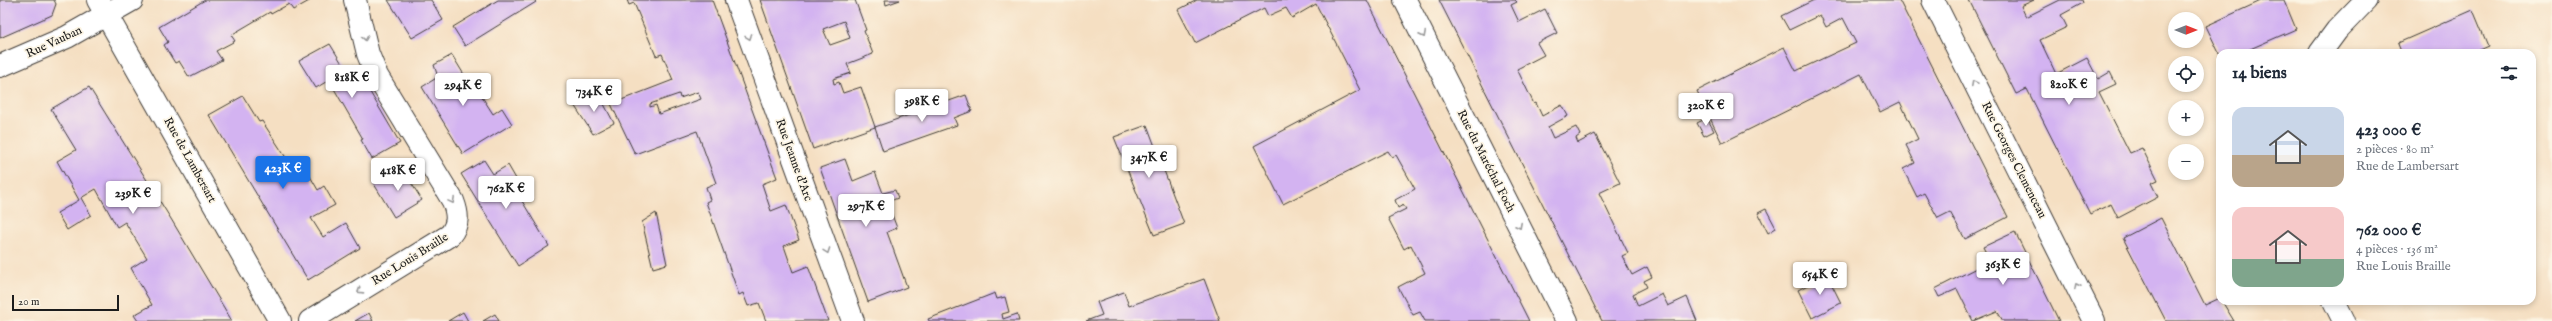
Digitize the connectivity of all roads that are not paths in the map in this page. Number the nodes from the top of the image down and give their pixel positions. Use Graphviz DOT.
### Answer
graph roads {
  1 [pos="132,0"];
  2 [pos="356,0"];
  3 [pos="736,0"];
  4 [pos="1405,0"];
  5 [pos="1933,0"];
  6 [pos="2366,0"];
  7 [pos="102,8"];
  8 [pos="2323,49"];
  9 [pos="0,66"];
  10 [pos="2336,305"];
  11 [pos="280,321"];
  12 [pos="310,321"];
  13 [pos="853,321"];
  14 [pos="1567,321"];
  15 [pos="2094,321"];
  16 [pos="2344,321"];
  1 -- 7 [label="street, Rue Vauban"];
  2 -- 12 [label="street, Rue Louis Braille, one-way"];
  3 -- 13 [label="street, Rue Jeanne d'Arc, one-way"];
  4 -- 14 [label="street, Rue du Maréchal Foch, one-way"];
  15 -- 5 [label="street, Rue Georges Clemenceau, one-way"];
  6 -- 8 [label="street"];
  7 -- 9 [label="street, Rue Vauban"];
  7 -- 11 [label="street, Rue de Lambersart"];
  10 -- 16 [label="street"];
}
